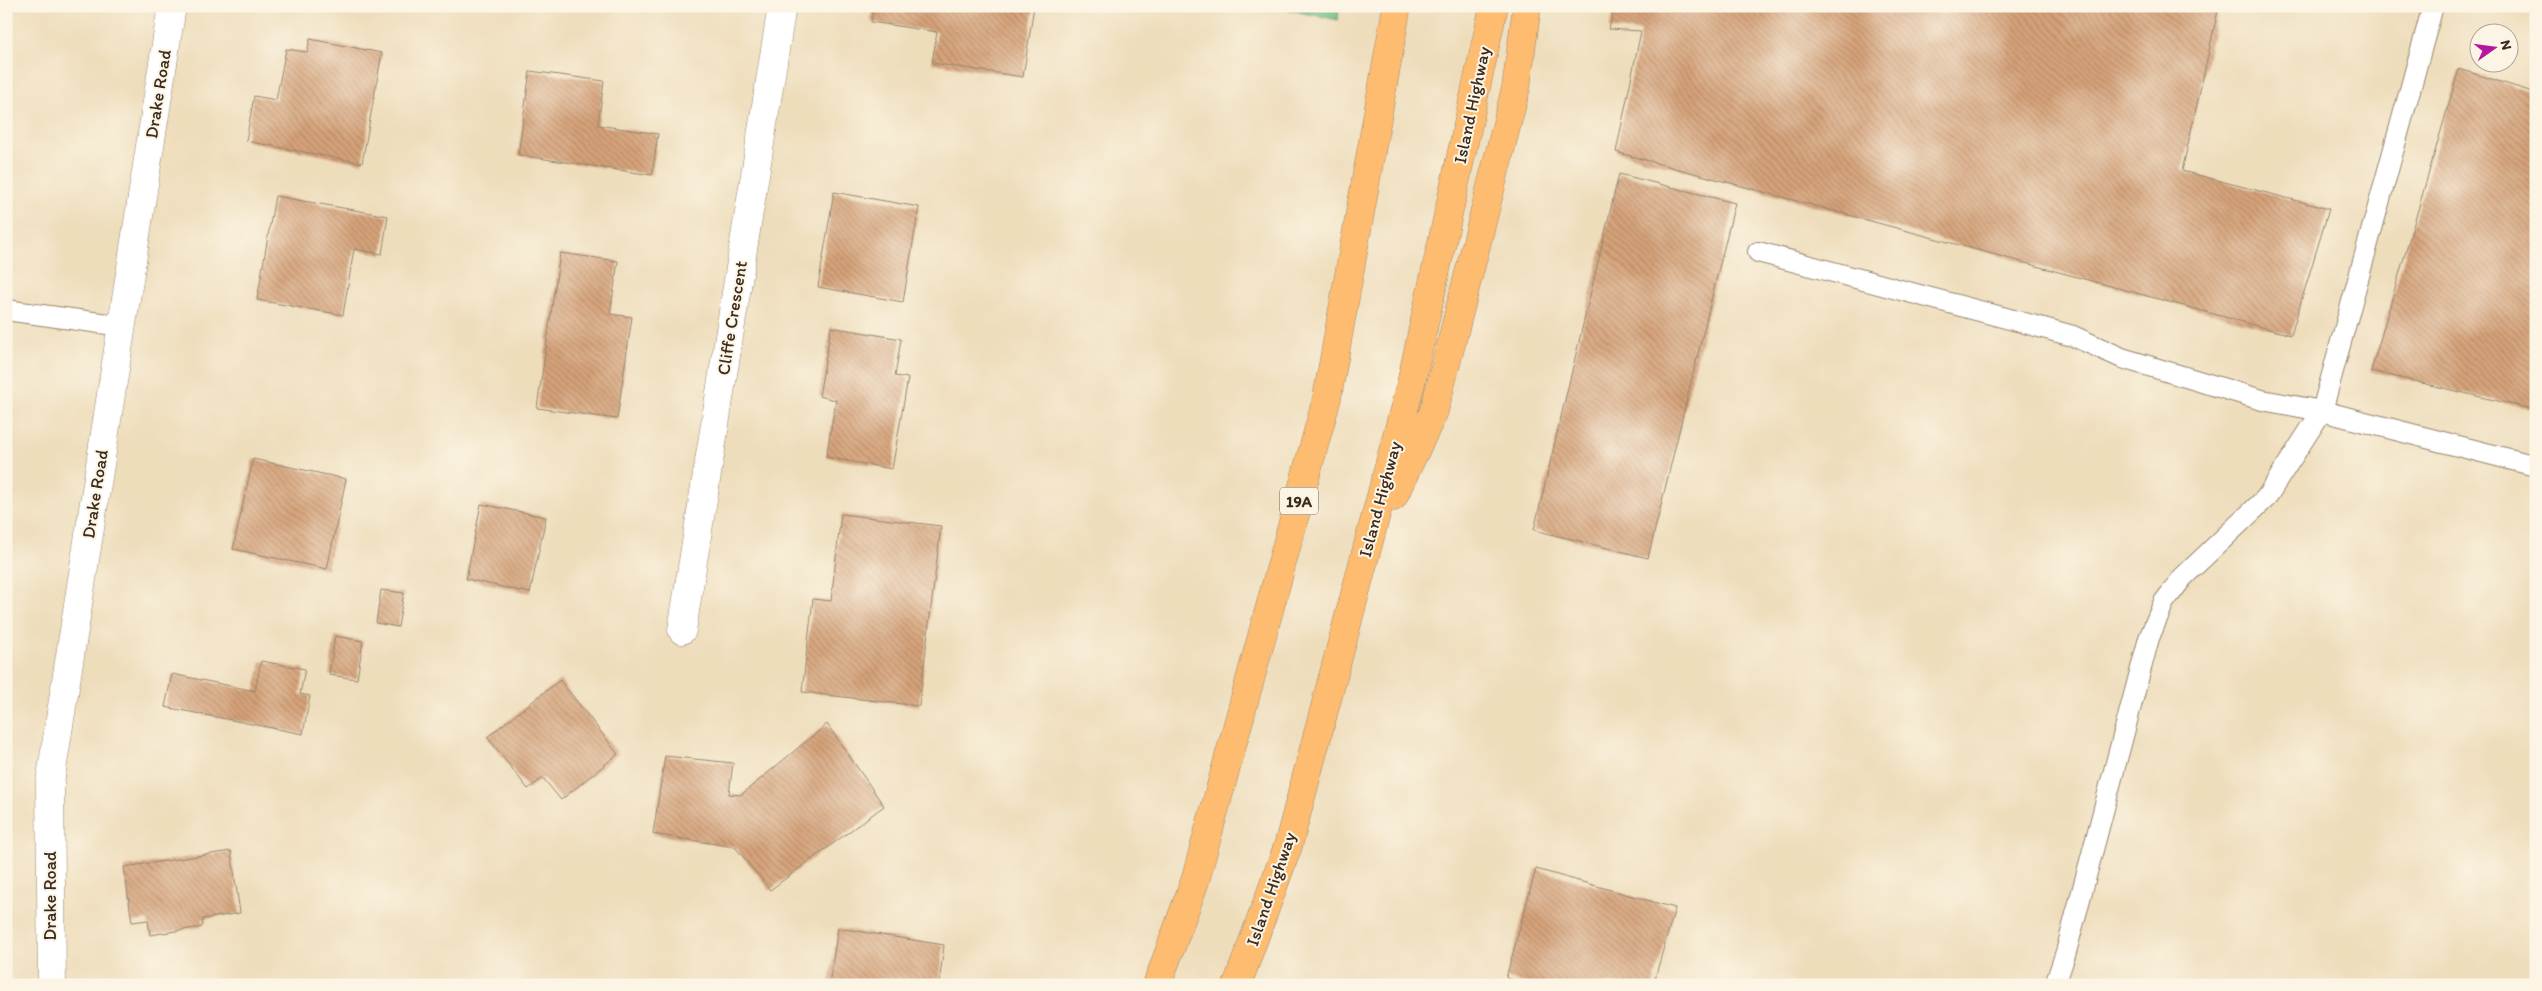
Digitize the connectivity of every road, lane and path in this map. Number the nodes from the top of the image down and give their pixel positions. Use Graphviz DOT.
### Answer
graph roads {
  1 [pos="172,6"];
  2 [pos="782,6"];
  3 [pos="1397,6"];
  4 [pos="1494,6"];
  5 [pos="1527,6"];
  6 [pos="2433,6"];
  7 [pos="1758,252"];
  8 [pos="6,310"];
  9 [pos="122,326"];
  10 [pos="2322,411"];
  11 [pos="2536,466"];
  12 [pos="1363,562"];
  13 [pos="682,630"];
  14 [pos="52,985"];
  15 [pos="1156,985"];
  16 [pos="1237,985"];
  17 [pos="2055,985"];
  1 -- 9 [label="street, Drake Road"];
  2 -- 13 [label="street, Cliffe Crescent"];
  3 -- 15 [label="main road, 19A"];
  4 -- 12 [label="main road, Island Highway"];
  5 -- 12 [label="main road"];
  6 -- 10 [label="lane"];
  7 -- 10 [label="lane"];
  8 -- 9 [label="lane"];
  9 -- 14 [label="street, Drake Road"];
  10 -- 11 [label="lane"];
  10 -- 17 [label="lane"];
  12 -- 16 [label="main road, Island Highway"];
}
